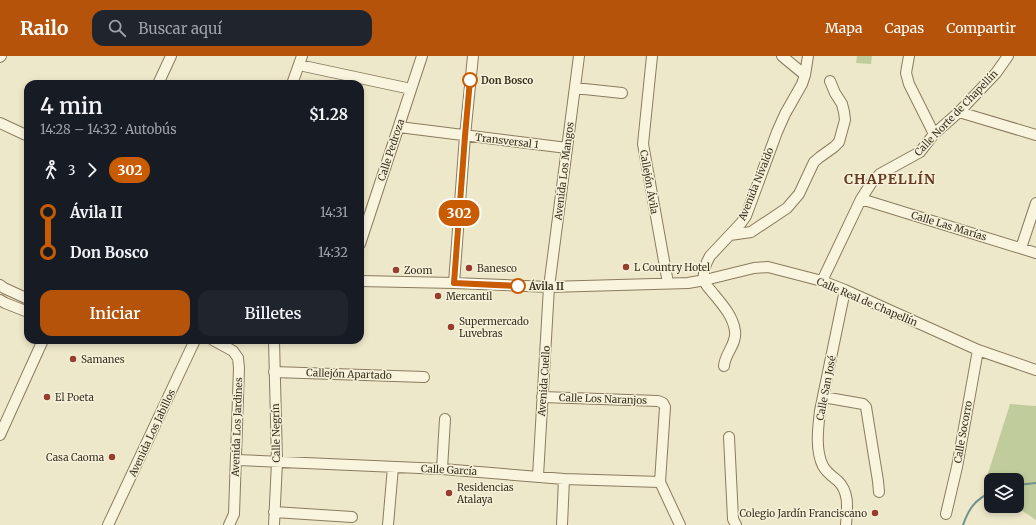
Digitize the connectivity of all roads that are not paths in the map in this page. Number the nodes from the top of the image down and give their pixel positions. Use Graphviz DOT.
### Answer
graph roads {
  1 [pos="171,56"];
  2 [pos="422,56"];
  3 [pos="473,56"];
  4 [pos="580,56"];
  5 [pos="652,56"];
  6 [pos="782,56"];
  7 [pos="808,56"];
  8 [pos="909,56"];
  9 [pos="1008,56"];
  10 [pos="301,61"];
  11 [pos="805,76"];
  12 [pos="160,80"];
  13 [pos="294,80"];
  14 [pos="830,81"];
  15 [pos="575,88"];
  16 [pos="411,89"];
  17 [pos="622,93"];
  18 [pos="959,112"];
  19 [pos="0,123"];
  20 [pos="399,127"];
  21 [pos="24,134"];
  22 [pos="934,134"];
  23 [pos="465,136"];
  24 [pos="1036,136"];
  25 [pos="567,148"];
  26 [pos="862,199"];
  27 [pos="1036,203"];
  28 [pos="364,232"];
  29 [pos="730,235"];
  30 [pos="1021,248"];
  31 [pos="1036,253"];
  32 [pos="705,280"];
  33 [pos="364,281"];
  34 [pos="822,281"];
  35 [pos="454,283"];
  36 [pos="668,283"];
  37 [pos="0,285"];
  38 [pos="549,287"];
  39 [pos="845,290"];
  40 [pos="24,297"];
  41 [pos="0,300"];
  42 [pos="24,310"];
  43 [pos="41,344"];
  44 [pos="193,344"];
  45 [pos="220,344"];
  46 [pos="274,344"];
  47 [pos="978,350"];
  48 [pos="724,366"];
  49 [pos="1036,370"];
  50 [pos="274,372"];
  51 [pos="424,376"];
  52 [pos="542,397"];
  53 [pos="823,397"];
  54 [pos="445,419"];
  55 [pos="0,435"];
  56 [pos="729,438"];
  57 [pos="237,460"];
  58 [pos="277,462"];
  59 [pos="393,467"];
  60 [pos="442,469"];
  61 [pos="538,476"];
  62 [pos="564,478"];
  63 [pos="660,482"];
  64 [pos="879,492"];
  65 [pos="274,512"];
  66 [pos="946,514"];
  67 [pos="352,517"];
  68 [pos="108,525"];
  69 [pos="229,525"];
  70 [pos="274,525"];
  71 [pos="388,525"];
  72 [pos="562,525"];
  73 [pos="680,525"];
  74 [pos="736,525"];
  75 [pos="846,525"];
  1 -- 12 [label="street"];
  2 -- 16 [label="street, Calle Pedroza"];
  3 -- 23 [label="street"];
  4 -- 15 [label="street, Avenida Los Mangos"];
  5 -- 36 [label="street, Callejón Ávila"];
  6 -- 11 [label="street"];
  7 -- 11 [label="street, Avenida Nivaldo"];
  8 -- 22 [label="street"];
  9 -- 18 [label="street, Calle Norte de Chapellín"];
  10 -- 13 [label="street"];
  10 -- 16 [label="street"];
  11 -- 29 [label="street, Avenida Nivaldo"];
  14 -- 29 [label="street"];
  15 -- 17 [label="street"];
  15 -- 25 [label="street, Avenida Los Mangos"];
  16 -- 20 [label="street, Calle Pedroza"];
  18 -- 22 [label="street, Calle Norte de Chapellín"];
  18 -- 24 [label="street"];
  19 -- 21 [label="street"];
  20 -- 23 [label="street, Transversal 1"];
  20 -- 28 [label="street, Calle Pedroza"];
  22 -- 26 [label="street, Calle Norte de Chapellín"];
  23 -- 25 [label="street, Transversal 1"];
  23 -- 35 [label="street"];
  25 -- 38 [label="street, Avenida Los Mangos"];
  26 -- 30 [label="street, Calle Las Marías"];
  26 -- 34 [label="street, Calle Norte de Chapellín"];
  27 -- 30 [label="street"];
  29 -- 32 [label="street, Avenida Nivaldo"];
  30 -- 31 [label="street, Calle Las Marías"];
  32 -- 34 [label="street, Calle Real de Chapellín"];
  32 -- 36 [label="street, Calle Real de Chapellín"];
  32 -- 48 [label="street"];
  33 -- 35 [label="street, Calle Real de Chapellín"];
  34 -- 39 [label="street, Calle Real de Chapellín"];
  35 -- 38 [label="street, Calle Real de Chapellín"];
  36 -- 38 [label="street, Calle Real de Chapellín"];
  37 -- 40 [label="street"];
  38 -- 52 [label="street, Avenida Cuello"];
  39 -- 47 [label="street, Calle Real de Chapellín"];
  39 -- 53 [label="street, Calle San José"];
  41 -- 42 [label="street"];
  43 -- 55 [label="street"];
  44 -- 68 [label="street, Avenida Los Jabillos"];
  45 -- 57 [label="street, Avenida Los Jardines"];
  46 -- 50 [label="street, Calle Negrín"];
  47 -- 49 [label="street, Calle Real de Chapellín"];
  47 -- 66 [label="street, Calle Socorro"];
  50 -- 51 [label="street, Callejón Apartado"];
  50 -- 58 [label="street, Calle Negrín"];
  52 -- 61 [label="street, Avenida Cuello"];
  52 -- 63 [label="street, Calle Los Naranjos"];
  53 -- 64 [label="street"];
  53 -- 75 [label="street, Calle San José"];
  54 -- 60 [label="street"];
  56 -- 74 [label="street"];
  57 -- 58 [label="street, Calle García"];
  57 -- 69 [label="street, Avenida Los Jardines"];
  58 -- 59 [label="street, Calle García"];
  58 -- 65 [label="street, Calle Negrín"];
  59 -- 60 [label="street, Calle García"];
  59 -- 71 [label="street"];
  60 -- 61 [label="street, Calle García"];
  61 -- 62 [label="street, Calle García"];
  62 -- 63 [label="street, Calle García"];
  62 -- 72 [label="street"];
  63 -- 73 [label="street"];
  65 -- 67 [label="street"];
  65 -- 70 [label="street, Calle Negrín"];
}
